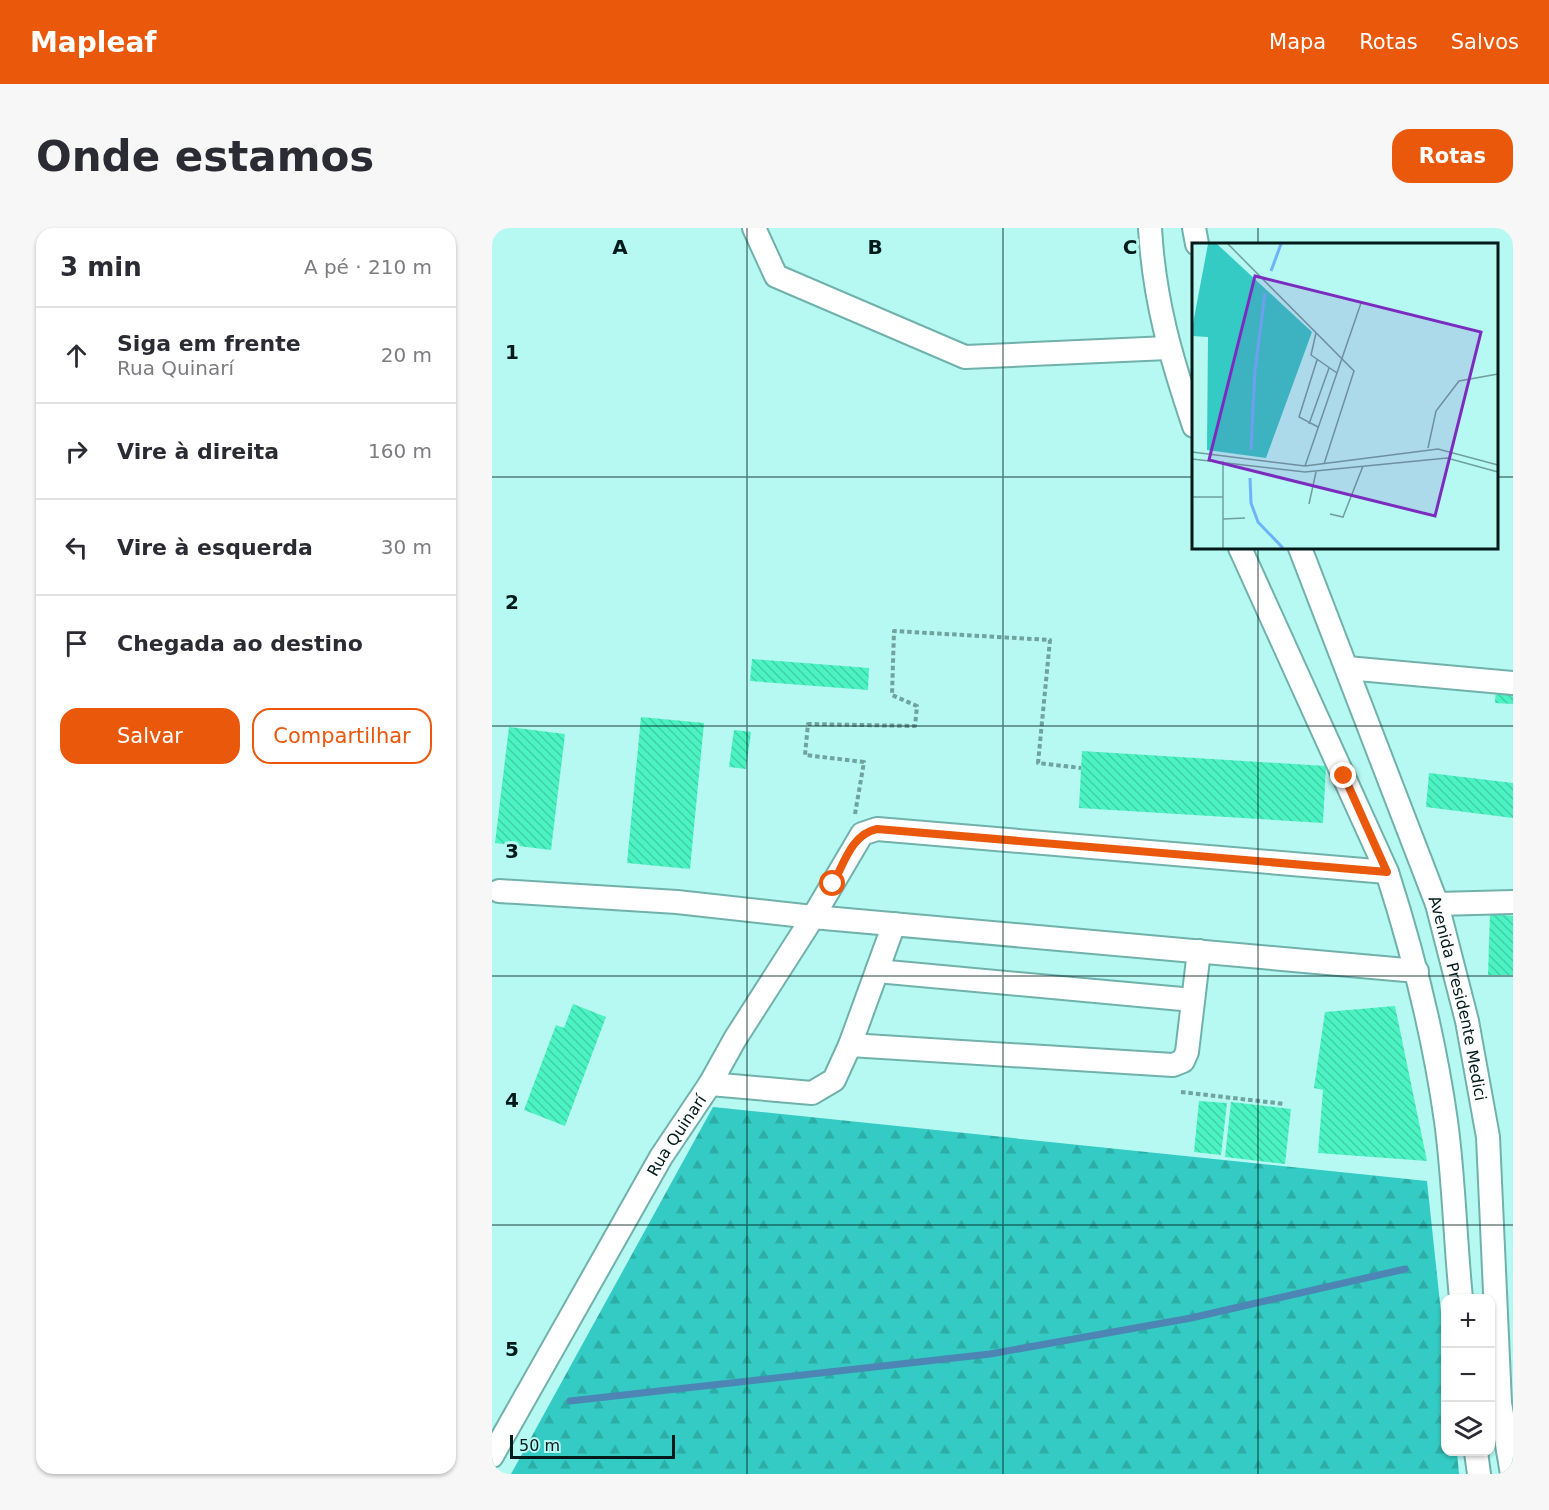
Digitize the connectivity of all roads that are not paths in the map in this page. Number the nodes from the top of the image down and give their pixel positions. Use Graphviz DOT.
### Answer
graph roads {
  1 [pos="754,228"];
  2 [pos="1150,228"];
  3 [pos="1194,228"];
  4 [pos="1197,243"];
  5 [pos="1168,348"];
  6 [pos="1192,420"];
  7 [pos="1240,549"];
  8 [pos="1300,549"];
  9 [pos="1347,668"];
  10 [pos="1513,683"];
  11 [pos="1387,872"];
  12 [pos="499,891"];
  13 [pos="1513,902"];
  14 [pos="1437,904"];
  15 [pos="813,917"];
  16 [pos="894,924"];
  17 [pos="1199,951"];
  18 [pos="877,971"];
  19 [pos="1417,971"];
  20 [pos="1193,1000"];
  21 [pos="850,1045"];
  22 [pos="710,1084"];
  23 [pos="1495,1261"];
  24 [pos="1458,1266"];
  25 [pos="1461,1294"];
  26 [pos="1507,1401"];
  27 [pos="492,1456"];
  28 [pos="1477,1456"];
  29 [pos="1479,1474"];
  30 [pos="1512,1474"];
  1 -- 5 [label="street"];
  2 -- 5 [label="street"];
  3 -- 4 [label="street"];
  5 -- 6 [label="street"];
  7 -- 11 [label="street, Avenida Presidente Medici"];
  8 -- 9 [label="street, Avenida Presidente Medici"];
  9 -- 10 [label="street"];
  9 -- 14 [label="street, Avenida Presidente Medici"];
  11 -- 15 [label="street, Rua Quinarí"];
  11 -- 19 [label="street, Avenida Presidente Medici"];
  12 -- 15 [label="street"];
  13 -- 14 [label="street"];
  14 -- 23 [label="street, Avenida Presidente Medici"];
  15 -- 16 [label="street"];
  15 -- 22 [label="street, Rua Quinarí"];
  16 -- 17 [label="street"];
  16 -- 18 [label="street"];
  17 -- 19 [label="street"];
  17 -- 20 [label="street"];
  18 -- 20 [label="street"];
  18 -- 21 [label="street"];
  19 -- 24 [label="street, Avenida Presidente Medici"];
  20 -- 21 [label="street"];
  21 -- 22 [label="street"];
  22 -- 27 [label="street, Rua Quinarí"];
  23 -- 24 [label="street"];
  23 -- 26 [label="street, Avenida Presidente Medici"];
  24 -- 25 [label="street, Avenida Presidente Medici"];
  26 -- 30 [label="street, Avenida Presidente Medici"];
  28 -- 29 [label="street"];
}
